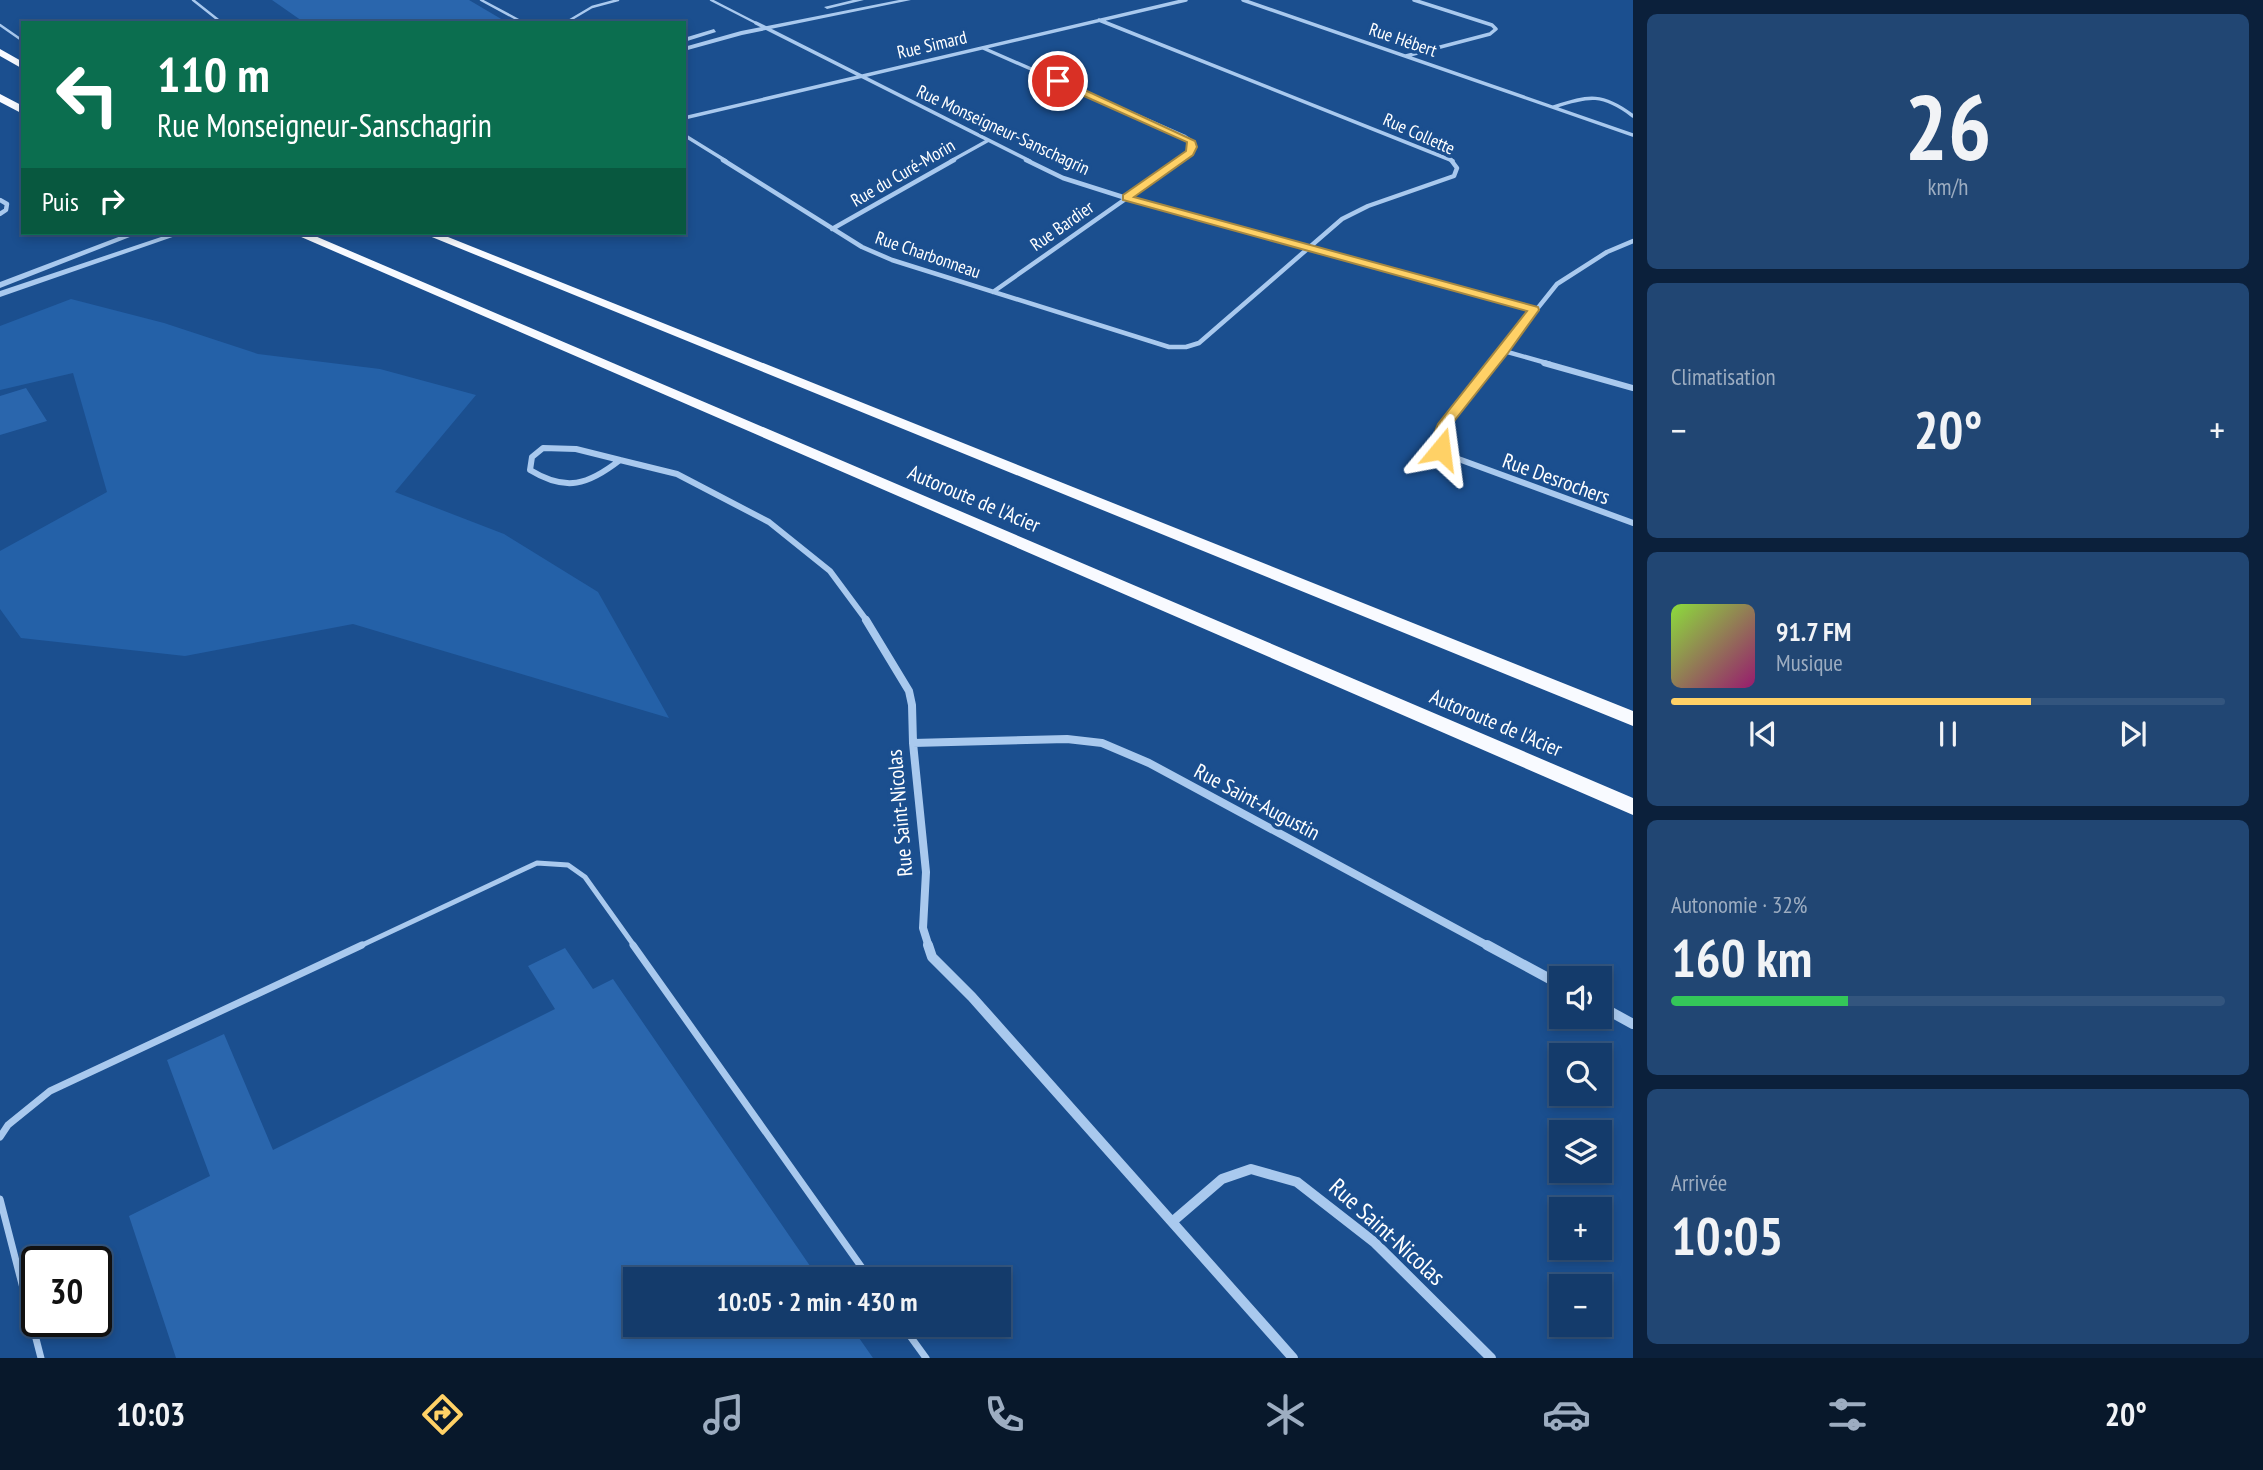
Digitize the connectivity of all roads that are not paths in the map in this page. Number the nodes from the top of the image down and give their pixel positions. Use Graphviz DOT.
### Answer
graph roads {
  1 [pos="192,0"];
  2 [pos="481,0"];
  3 [pos="618,0"];
  4 [pos="711,0"];
  5 [pos="861,0"];
  6 [pos="908,0"];
  7 [pos="1185,0"];
  8 [pos="1243,0"];
  9 [pos="1415,0"];
  10 [pos="1099,20"];
  11 [pos="219,21"];
  12 [pos="520,21"];
  13 [pos="568,21"];
  14 [pos="756,23"];
  15 [pos="0,25"];
  16 [pos="767,28"];
  17 [pos="21,40"];
  18 [pos="686,40"];
  19 [pos="686,48"];
  20 [pos="983,48"];
  21 [pos="0,52"];
  22 [pos="1406,56"];
  23 [pos="21,65"];
  24 [pos="859,76"];
  25 [pos="0,97"];
  26 [pos="1554,107"];
  27 [pos="21,110"];
  28 [pos="1633,116"];
  29 [pos="686,118"];
  30 [pos="1633,135"];
  31 [pos="686,136"];
  32 [pos="987,141"];
  33 [pos="1126,198"];
  34 [pos="0,200"];
  35 [pos="0,214"];
  36 [pos="832,229"];
  37 [pos="131,235"];
  38 [pos="174,235"];
  39 [pos="303,235"];
  40 [pos="433,235"];
  41 [pos="1633,241"];
  42 [pos="1308,247"];
  43 [pos="0,285"];
  44 [pos="993,292"];
  45 [pos="0,294"];
  46 [pos="1534,310"];
  47 [pos="1186,347"];
  48 [pos="1504,351"];
  49 [pos="1633,387"];
  50 [pos="621,459"];
  51 [pos="1633,523"];
  52 [pos="1633,719"];
  53 [pos="913,743"];
  54 [pos="1633,807"];
  55 [pos="1549,979"];
  56 [pos="1612,1013"];
  57 [pos="1633,1024"];
  58 [pos="0,1137"];
  59 [pos="0,1199"];
  60 [pos="1172,1222"];
  61 [pos="861,1267"];
  62 [pos="911,1337"];
  63 [pos="41,1358"];
  64 [pos="926,1358"];
  65 [pos="1293,1358"];
  66 [pos="1491,1358"];
  1 -- 11 [label="lane"];
  2 -- 12 [label="lane"];
  3 -- 13 [label="lane"];
  4 -- 14 [label="lane"];
  5 -- 14 [label="street"];
  6 -- 16 [label="street"];
  7 -- 10 [label="street, Rue Simard"];
  8 -- 22 [label="street, Rue Hébert"];
  9 -- 22 [label="street"];
  10 -- 20 [label="street, Rue Simard"];
  10 -- 42 [label="street, Rue Collette"];
  14 -- 16 [label="street, Rue Monseigneur-Sanschagrin"];
  14 -- 18 [label="street"];
  15 -- 17 [label="lane"];
  16 -- 19 [label="street"];
  16 -- 24 [label="street, Rue Monseigneur-Sanschagrin"];
  20 -- 24 [label="street, Rue Simard"];
  20 -- 33 [label="street, Rue Bardier"];
  21 -- 23 [label="highway"];
  22 -- 26 [label="street, Rue Hébert"];
  24 -- 29 [label="street, Rue Simard"];
  24 -- 32 [label="street, Rue Monseigneur-Sanschagrin"];
  25 -- 27 [label="highway"];
  26 -- 28 [label="street"];
  26 -- 30 [label="street, Rue Hébert"];
  31 -- 36 [label="street, Rue Charbonneau"];
  32 -- 33 [label="street, Rue Monseigneur-Sanschagrin"];
  32 -- 36 [label="street, Rue du Curé-Morin"];
  33 -- 42 [label="street, Rue Monseigneur-Sanschagrin"];
  33 -- 44 [label="street, Rue Bardier"];
  34 -- 35 [label="street"];
  36 -- 44 [label="street, Rue Charbonneau"];
  37 -- 43 [label="street"];
  38 -- 45 [label="street"];
  39 -- 54 [label="highway, Autoroute de l'Acier"];
  40 -- 52 [label="highway, Autoroute de l'Acier"];
  41 -- 46 [label="street"];
  42 -- 46 [label="street, Rue Monseigneur-Sanschagrin"];
  42 -- 47 [label="street, Rue Collette"];
  44 -- 47 [label="street, Rue Charbonneau"];
  46 -- 48 [label="street"];
  48 -- 49 [label="street"];
  48 -- 51 [label="street, Rue Desrochers"];
  50 -- 50 [label="street, Rue Saint-Nicolas"];
  50 -- 53 [label="street, Rue Saint-Nicolas"];
  53 -- 55 [label="street, Rue Saint-Augustin"];
  53 -- 60 [label="street, Rue Saint-Nicolas"];
  56 -- 57 [label="street"];
  58 -- 61 [label="lane"];
  59 -- 63 [label="lane"];
  60 -- 65 [label="street, Rue Saint-Nicolas"];
  60 -- 66 [label="street, Rue Saint-Nicolas"];
  62 -- 64 [label="lane"];
}
